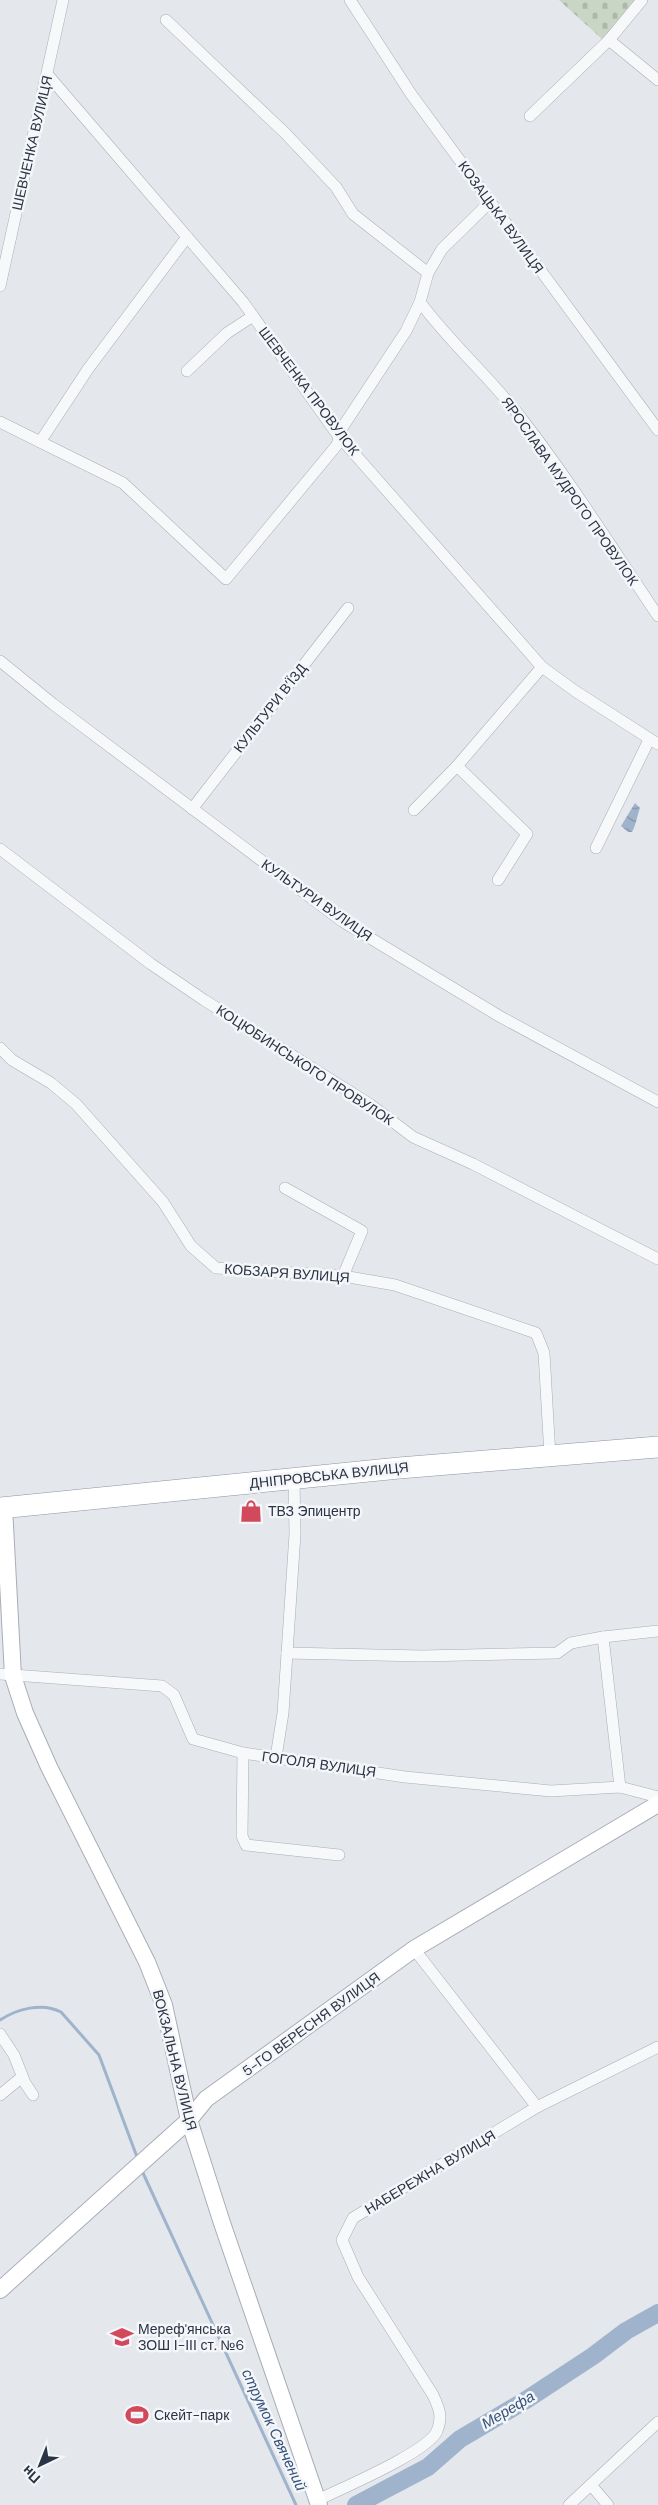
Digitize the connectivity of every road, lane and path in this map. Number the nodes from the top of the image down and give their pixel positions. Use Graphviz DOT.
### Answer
graph roads {
  1 [pos="63,0"];
  2 [pos="642,0"];
  3 [pos="357,3"];
  4 [pos="166,20"];
  5 [pos="609,40"];
  6 [pos="47,74"];
  7 [pos="658,80"];
  8 [pos="530,116"];
  9 [pos="490,202"];
  10 [pos="187,237"];
  11 [pos="428,273"];
  12 [pos="0,286"];
  13 [pos="420,302"];
  14 [pos="253,316"];
  15 [pos="187,371"];
  16 [pos="0,422"];
  17 [pos="658,430"];
  18 [pos="340,437"];
  19 [pos="40,442"];
  20 [pos="348,608"];
  21 [pos="658,616"];
  22 [pos="0,661"];
  23 [pos="542,667"];
  24 [pos="653,742"];
  25 [pos="457,766"];
  26 [pos="192,809"];
  27 [pos="414,810"];
  28 [pos="596,848"];
  29 [pos="0,849"];
  30 [pos="498,880"];
  31 [pos="0,1048"];
  32 [pos="658,1102"];
  33 [pos="285,1188"];
  34 [pos="658,1259"];
  35 [pos="343,1276"];
  36 [pos="658,1447"];
  37 [pos="550,1456"];
  38 [pos="294,1479"];
  39 [pos="2,1507"];
  40 [pos="658,1631"];
  41 [pos="603,1637"];
  42 [pos="287,1653"];
  43 [pos="6,1675"];
  44 [pos="243,1754"];
  45 [pos="276,1757"];
  46 [pos="620,1788"];
  47 [pos="658,1797"];
  48 [pos="658,1804"];
  49 [pos="339,1855"];
  50 [pos="414,1949"];
  51 [pos="0,2034"];
  52 [pos="658,2046"];
  53 [pos="22,2077"];
  54 [pos="0,2095"];
  55 [pos="33,2095"];
  56 [pos="537,2107"];
  57 [pos="189,2120"];
  58 [pos="0,2290"];
  59 [pos="658,2422"];
  60 [pos="591,2485"];
  61 [pos="319,2502"];
  62 [pos="569,2505"];
  63 [pos="608,2505"];
  1 -- 6 [label="street, ШЕВЧЕНКА ВУЛИЦЯ"];
  2 -- 5 [label="street"];
  3 -- 9 [label="street, КОЗАЦЬКА ВУЛИЦЯ"];
  4 -- 11 [label="street"];
  5 -- 7 [label="street"];
  5 -- 8 [label="street"];
  6 -- 10 [label="street, ШЕВЧЕНКА ПРОВУЛОК"];
  6 -- 12 [label="street, ШЕВЧЕНКА ВУЛИЦЯ"];
  9 -- 11 [label="street"];
  9 -- 17 [label="street, КОЗАЦЬКА ВУЛИЦЯ"];
  10 -- 14 [label="street, ШЕВЧЕНКА ПРОВУЛОК"];
  10 -- 19 [label="street"];
  11 -- 13 [label="street"];
  13 -- 18 [label="street"];
  13 -- 21 [label="street, ЯРОСЛАВА МУДРОГО ПРОВУЛОК"];
  14 -- 15 [label="street"];
  14 -- 18 [label="street, ШЕВЧЕНКА ПРОВУЛОК"];
  16 -- 19 [label="street"];
  18 -- 19 [label="street"];
  18 -- 23 [label="street, ШЕВЧЕНКА ПРОВУЛОК"];
  20 -- 26 [label="street, КУЛЬТУРИ В’ЇЗД"];
  22 -- 26 [label="street, КУЛЬТУРИ ВУЛИЦЯ"];
  23 -- 24 [label="street, ШЕВЧЕНКА ПРОВУЛОК"];
  23 -- 25 [label="street"];
  24 -- 28 [label="street"];
  25 -- 27 [label="street"];
  25 -- 30 [label="street"];
  26 -- 32 [label="street, КУЛЬТУРИ ВУЛИЦЯ"];
  29 -- 34 [label="street, КОЦЮБИНСЬКОГО ПРОВУЛОК"];
  31 -- 35 [label="street, КОБЗАРЯ ВУЛИЦЯ"];
  33 -- 35 [label="street"];
  35 -- 37 [label="street, КОБЗАРЯ ВУЛИЦЯ"];
  36 -- 37 [label="highway, ДНІПРОВСЬКА ВУЛИЦЯ"];
  37 -- 38 [label="highway, ДНІПРОВСЬКА ВУЛИЦЯ"];
  38 -- 39 [label="highway, ДНІПРОВСЬКА ВУЛИЦЯ"];
  38 -- 42 [label="street"];
  39 -- 43 [label="street, ВОКЗАЛЬНА ВУЛИЦЯ"];
  40 -- 41 [label="street"];
  41 -- 42 [label="street"];
  41 -- 46 [label="street"];
  42 -- 45 [label="street"];
  43 -- 44 [label="street, ГОГОЛЯ ВУЛИЦЯ"];
  43 -- 57 [label="street, ВОКЗАЛЬНА ВУЛИЦЯ"];
  44 -- 45 [label="street, ГОГОЛЯ ВУЛИЦЯ"];
  44 -- 49 [label="street"];
  45 -- 46 [label="street, ГОГОЛЯ ВУЛИЦЯ"];
  46 -- 47 [label="street, ГОГОЛЯ ВУЛИЦЯ"];
  48 -- 50 [label="street, 5-ГО ВЕРЕСНЯ ВУЛИЦЯ"];
  50 -- 56 [label="street"];
  50 -- 57 [label="street, 5-ГО ВЕРЕСНЯ ВУЛИЦЯ"];
  51 -- 53 [label="street"];
  52 -- 56 [label="street, НАБЕРЕЖНА ВУЛИЦЯ"];
  53 -- 54 [label="street"];
  53 -- 55 [label="street"];
  56 -- 61 [label="street, НАБЕРЕЖНА ВУЛИЦЯ"];
  57 -- 58 [label="street, 5-ГО ВЕРЕСНЯ ВУЛИЦЯ"];
  57 -- 61 [label="street, ВОКЗАЛЬНА ВУЛИЦЯ"];
  59 -- 60 [label="street"];
  60 -- 62 [label="street"];
  60 -- 63 [label="street"];
}
